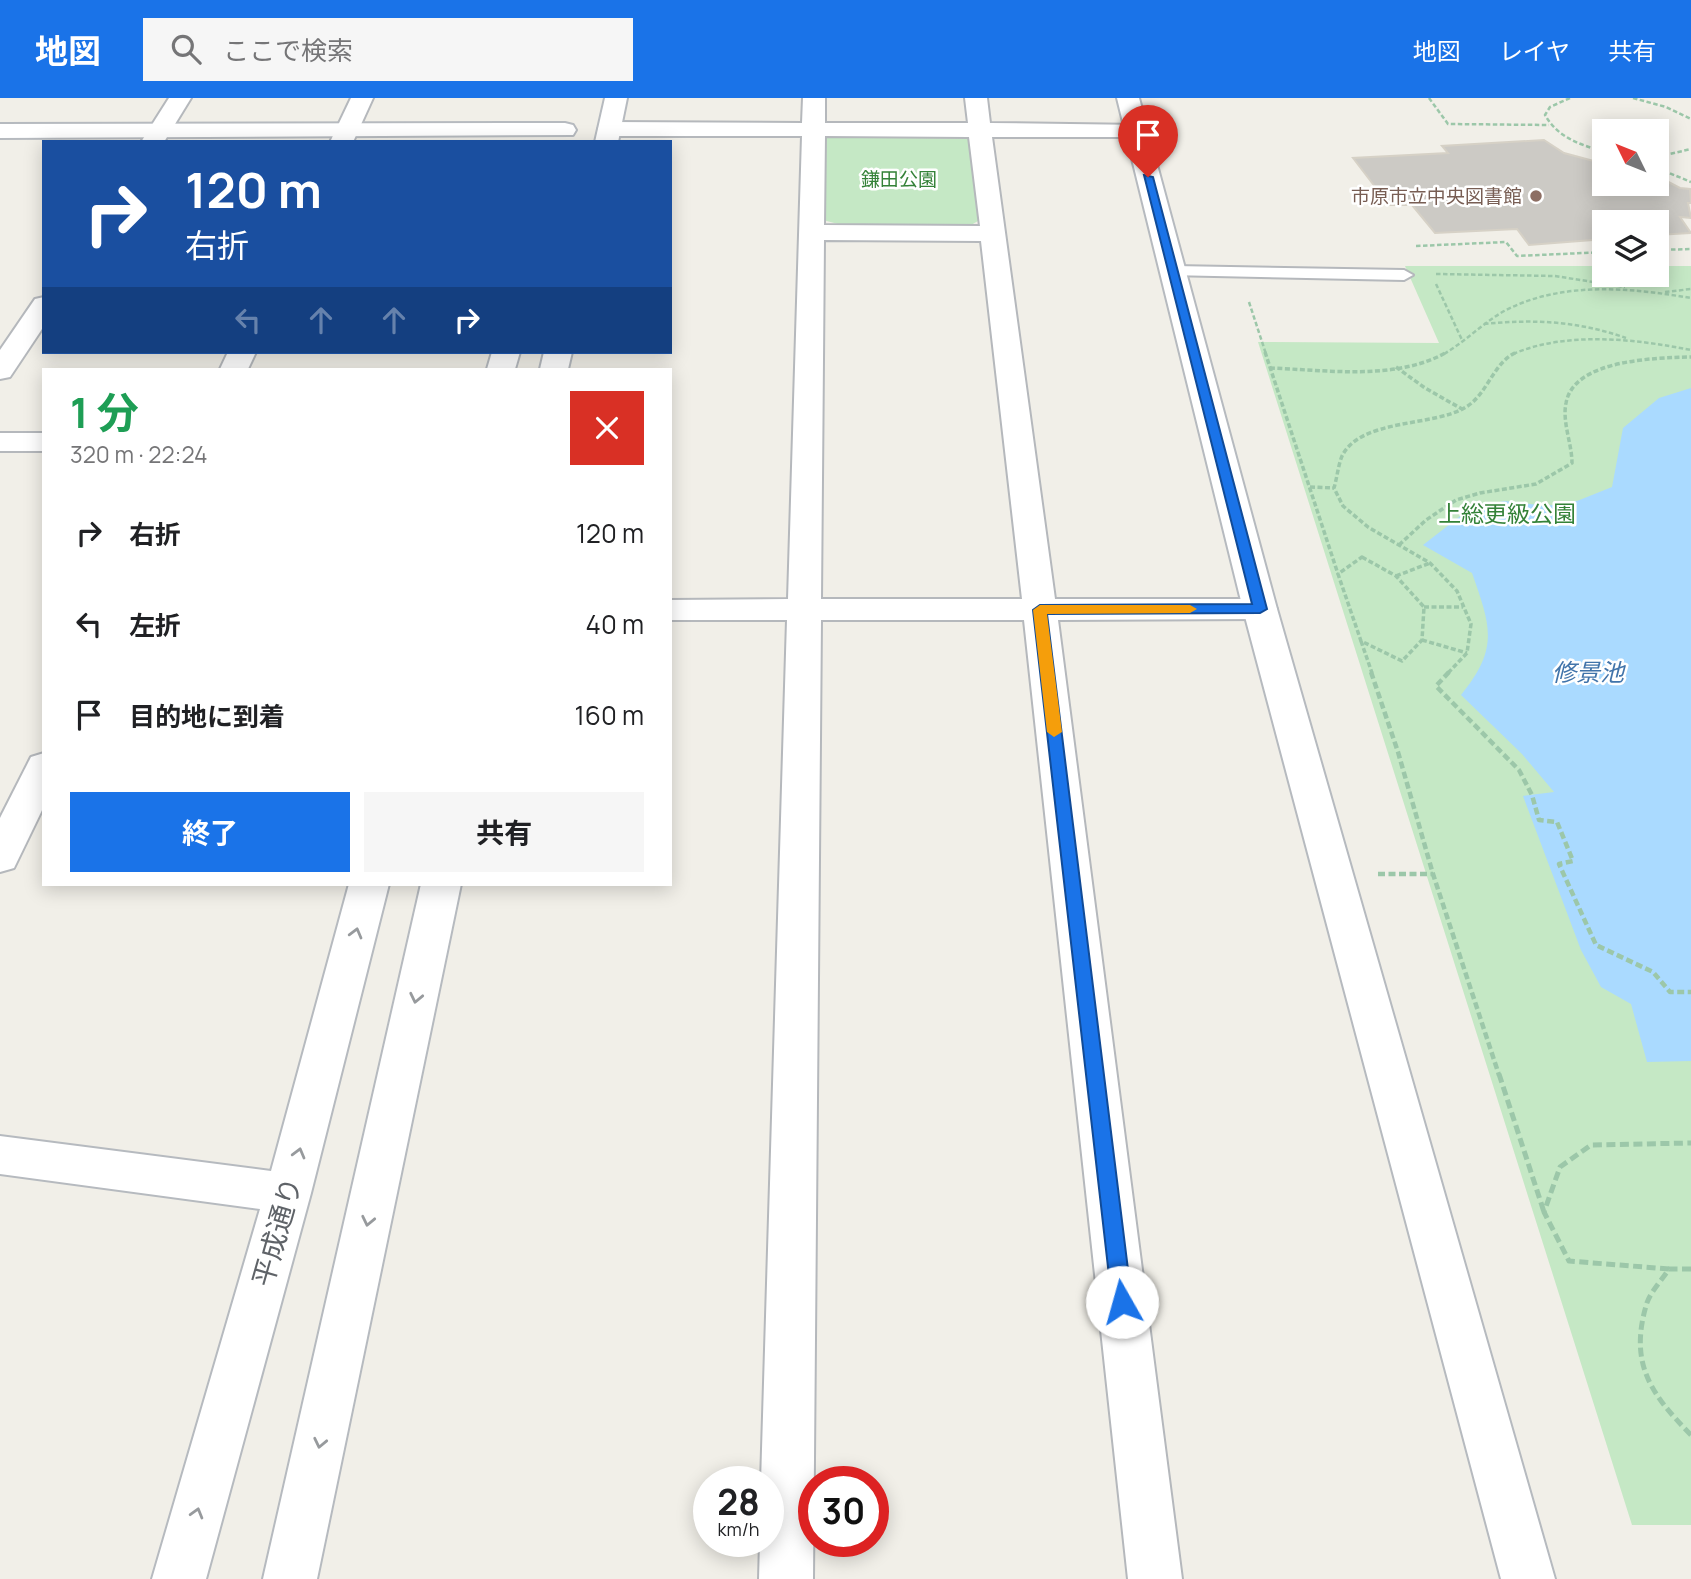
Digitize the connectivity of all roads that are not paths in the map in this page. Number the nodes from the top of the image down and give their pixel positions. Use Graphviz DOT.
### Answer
graph roads {
  1 [pos="180,98"];
  2 [pos="362,98"];
  3 [pos="616,98"];
  4 [pos="814,98"];
  5 [pos="978,114"];
  6 [pos="1131,114"];
  7 [pos="566,127"];
  8 [pos="813,129"];
  9 [pos="0,131"];
  10 [pos="607,135"];
  11 [pos="155,136"];
  12 [pos="344,136"];
  13 [pos="811,232"];
  14 [pos="992,234"];
  15 [pos="1174,271"];
  16 [pos="1404,275"];
  17 [pos="42,308"];
  18 [pos="0,371"];
  19 [pos="0,442"];
  20 [pos="42,442"];
  21 [pos="1260,609"];
  22 [pos="672,610"];
  23 [pos="804,610"];
  24 [pos="1040,610"];
  25 [pos="42,770"];
  26 [pos="0,856"];
  27 [pos="368,886"];
  28 [pos="441,886"];
  29 [pos="0,1155"];
  30 [pos="288,1193"];
  31 [pos="179,1579"];
  32 [pos="290,1579"];
  33 [pos="786,1579"];
  34 [pos="1155,1579"];
  35 [pos="1528,1579"];
  1 -- 11 [label="street"];
  2 -- 12 [label="street"];
  3 -- 10 [label="street"];
  4 -- 8 [label="street"];
  5 -- 6 [label="street"];
  5 -- 8 [label="street"];
  5 -- 14 [label="street"];
  6 -- 15 [label="street"];
  7 -- 12 [label="street"];
  8 -- 10 [label="street"];
  8 -- 13 [label="street"];
  9 -- 11 [label="street"];
  11 -- 12 [label="street"];
  13 -- 14 [label="street"];
  13 -- 23 [label="street"];
  14 -- 24 [label="street"];
  15 -- 16 [label="lane"];
  15 -- 21 [label="street"];
  17 -- 18 [label="street"];
  19 -- 20 [label="street"];
  21 -- 24 [label="street"];
  21 -- 35 [label="street"];
  22 -- 23 [label="street"];
  23 -- 24 [label="street"];
  23 -- 33 [label="street"];
  24 -- 34 [label="street"];
  25 -- 26 [label="street"];
  30 -- 27 [label="street, 平成通り, one-way"];
  28 -- 32 [label="street, one-way"];
  29 -- 30 [label="street"];
  31 -- 30 [label="street, 平成通り, one-way"];
}
